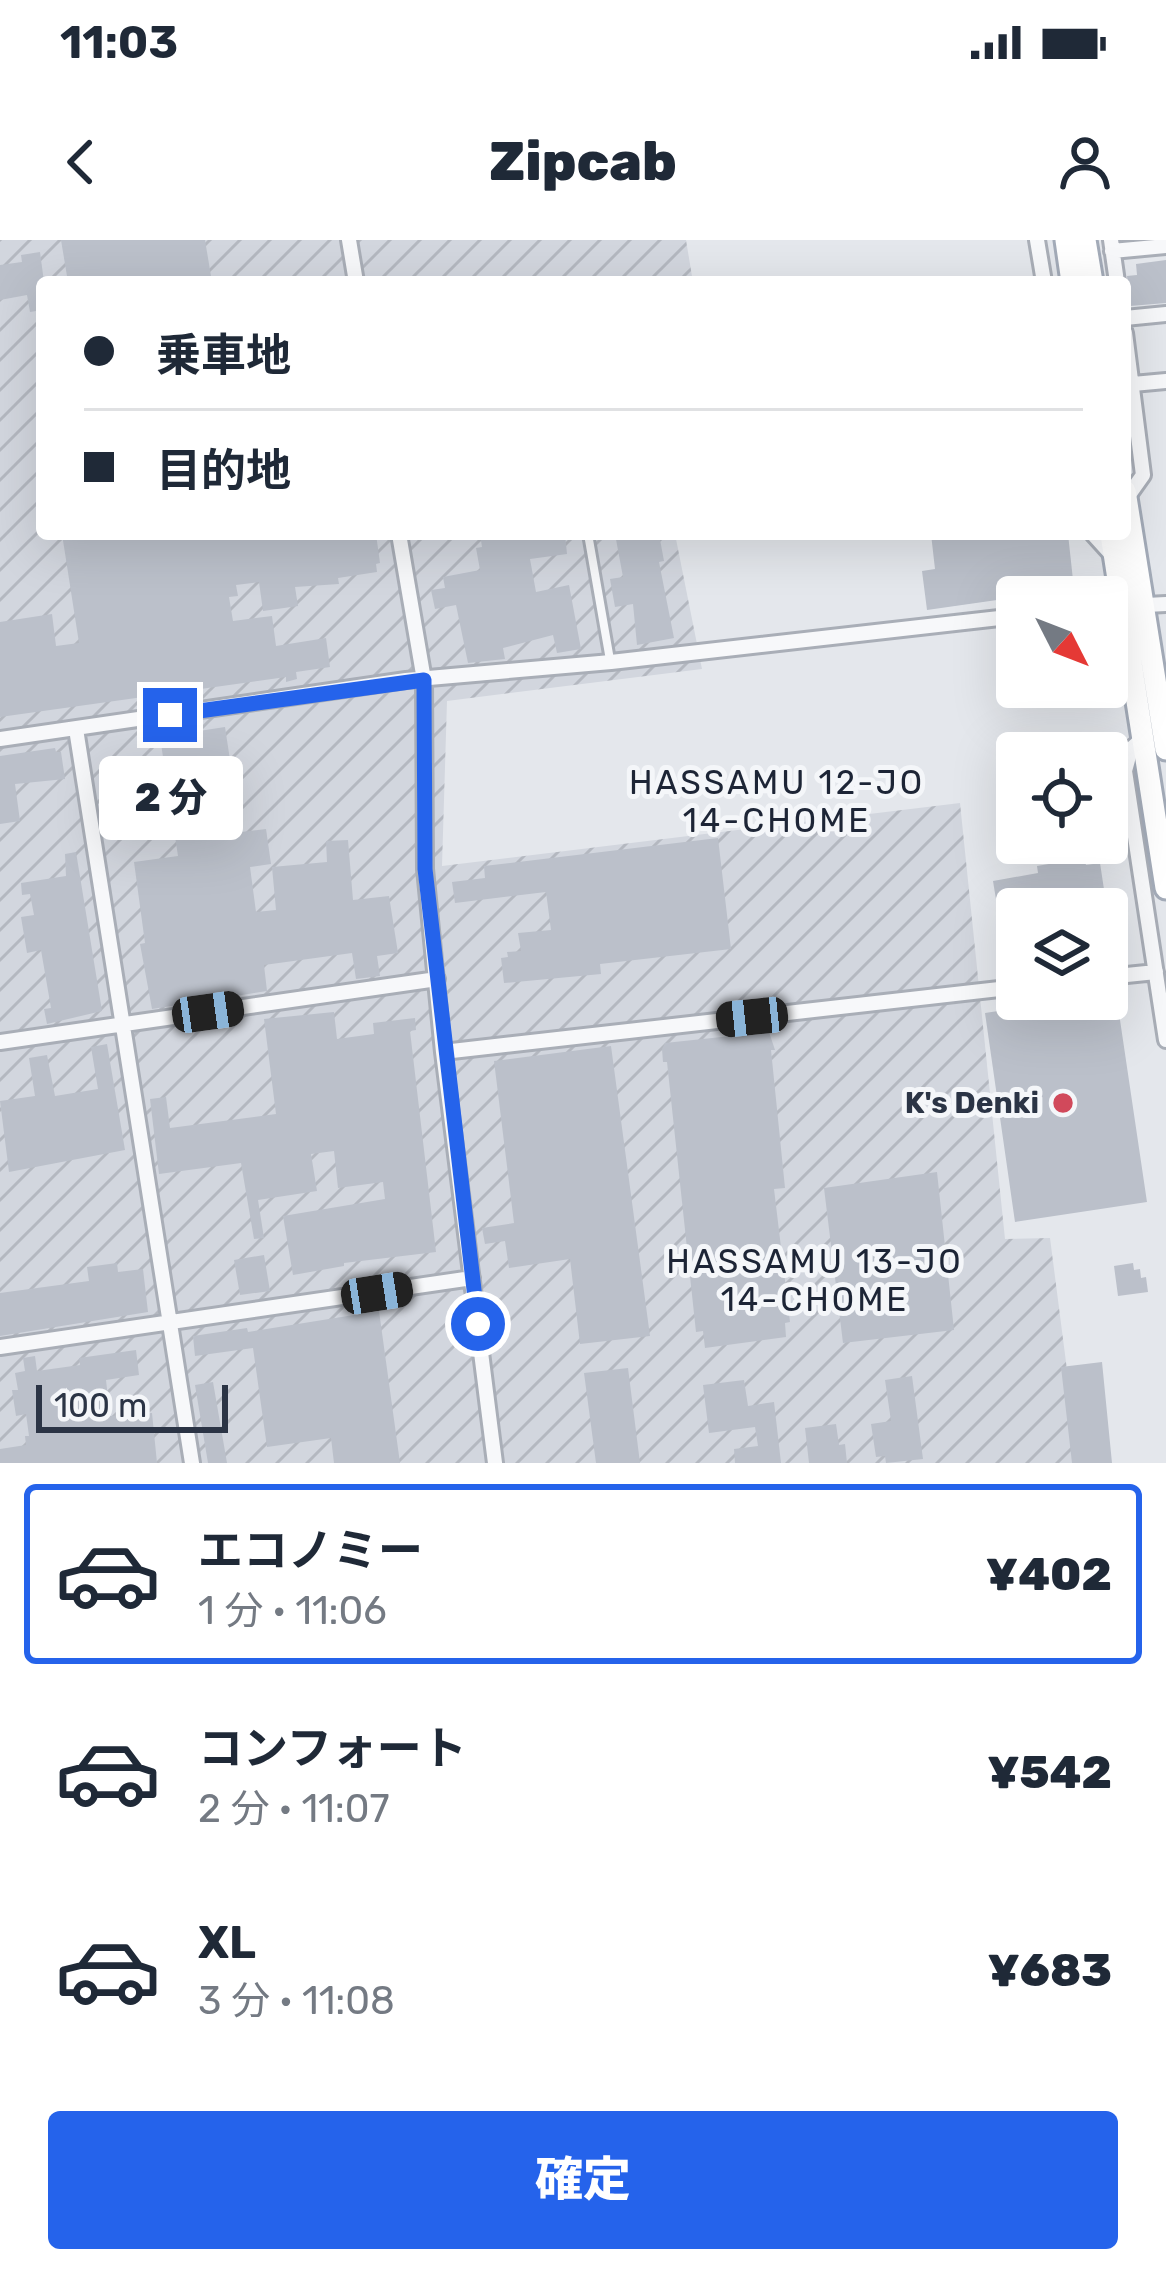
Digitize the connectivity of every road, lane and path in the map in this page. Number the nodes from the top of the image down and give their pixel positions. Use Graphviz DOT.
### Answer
graph roads {
  1 [pos="349,240"];
  2 [pos="1036,240"];
  3 [pos="1066,240"];
  4 [pos="1085,240"];
  5 [pos="1112,245"];
  6 [pos="1166,245"];
  7 [pos="355,276"];
  8 [pos="1043,276"];
  9 [pos="1071,276"];
  10 [pos="1091,276"];
  11 [pos="1116,276"];
  12 [pos="1166,314"];
  13 [pos="1131,317"];
  14 [pos="1131,376"];
  15 [pos="1166,381"];
  16 [pos="1132,383"];
  17 [pos="1131,489"];
  18 [pos="400,540"];
  19 [pos="589,540"];
  20 [pos="1098,540"];
  21 [pos="1112,540"];
  22 [pos="1130,540"];
  23 [pos="1115,558"];
  24 [pos="1135,606"];
  25 [pos="996,618"];
  26 [pos="610,662"];
  27 [pos="424,680"];
  28 [pos="1162,702"];
  29 [pos="76,729"];
  30 [pos="1143,738"];
  31 [pos="0,739"];
  32 [pos="1166,749"];
  33 [pos="1166,888"];
  34 [pos="1156,972"];
  35 [pos="1128,975"];
  36 [pos="437,979"];
  37 [pos="996,989"];
  38 [pos="123,1024"];
  39 [pos="1166,1040"];
  40 [pos="0,1042"];
  41 [pos="443,1052"];
  42 [pos="472,1278"];
  43 [pos="170,1324"];
  44 [pos="0,1347"];
  45 [pos="192,1463"];
  46 [pos="495,1463"];
  1 -- 7 [label="street"];
  2 -- 8 [label="street"];
  3 -- 9 [label="main road"];
  4 -- 10 [label="main road"];
  5 -- 6 [label="street"];
  5 -- 11 [label="street"];
  12 -- 13 [label="street"];
  14 -- 16 [label="street"];
  15 -- 16 [label="street"];
  16 -- 17 [label="street"];
  18 -- 27 [label="street"];
  19 -- 26 [label="lane"];
  20 -- 23 [label="street"];
  21 -- 23 [label="main road"];
  22 -- 24 [label="main road"];
  23 -- 24 [label="main road"];
  24 -- 28 [label="main road"];
  24 -- 30 [label="main road"];
  25 -- 26 [label="street"];
  26 -- 27 [label="street"];
  27 -- 29 [label="street"];
  27 -- 36 [label="street"];
  28 -- 32 [label="main road"];
  29 -- 31 [label="street"];
  29 -- 38 [label="street"];
  30 -- 33 [label="main road"];
  30 -- 34 [label="street"];
  34 -- 35 [label="street"];
  34 -- 39 [label="street"];
  36 -- 38 [label="street"];
  36 -- 41 [label="street"];
  37 -- 41 [label="street"];
  38 -- 40 [label="street"];
  38 -- 43 [label="street"];
  41 -- 42 [label="street"];
  42 -- 43 [label="street"];
  42 -- 46 [label="street"];
  43 -- 44 [label="street"];
  43 -- 45 [label="street"];
}
